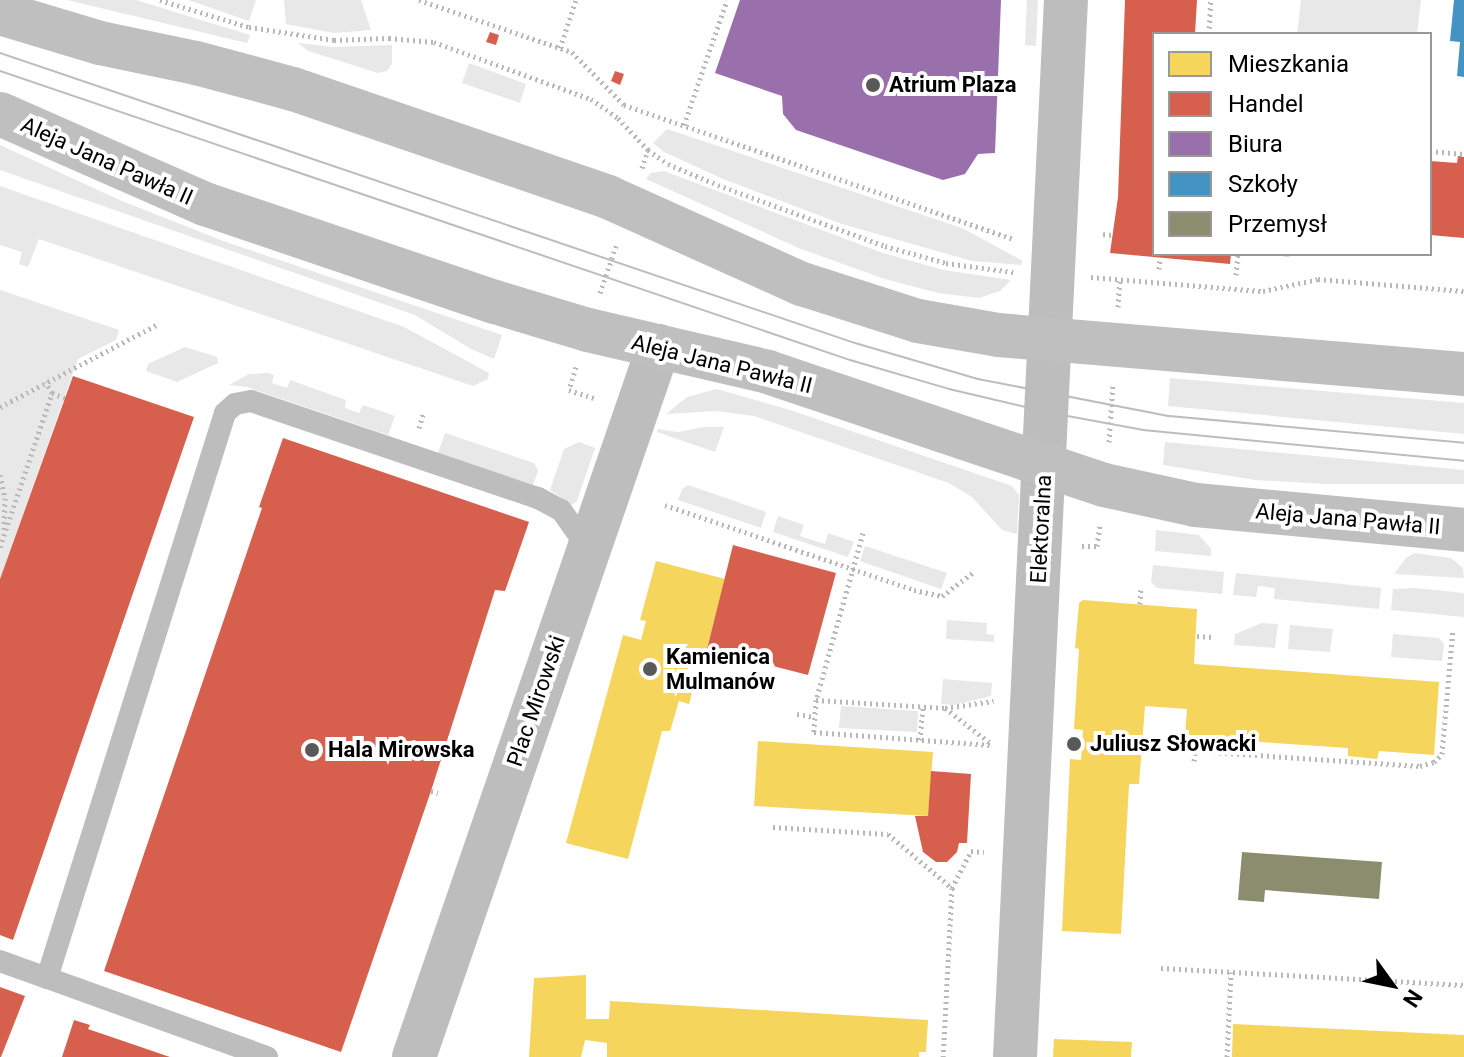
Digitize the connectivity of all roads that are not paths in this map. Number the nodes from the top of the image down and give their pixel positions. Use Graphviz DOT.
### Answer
graph roads {
  1 [pos="1066,0"];
  2 [pos="0,13"];
  3 [pos="0,114"];
  4 [pos="1050,339"];
  5 [pos="659,346"];
  6 [pos="1464,374"];
  7 [pos="1044,465"];
  8 [pos="1464,530"];
  9 [pos="588,548"];
  10 [pos="0,961"];
  11 [pos="47,978"];
  12 [pos="267,1057"];
  13 [pos="414,1057"];
  14 [pos="1015,1057"];
  1 -- 4 [label="street, Elektoralna"];
  2 -- 4 [label="main road"];
  3 -- 5 [label="main road, Aleja Jana Pawła II"];
  4 -- 6 [label="main road"];
  4 -- 7 [label="street, Elektoralna"];
  5 -- 7 [label="main road, Aleja Jana Pawła II"];
  5 -- 9 [label="street, Plac Mirowski"];
  7 -- 8 [label="main road, Aleja Jana Pawła II"];
  7 -- 14 [label="street, Elektoralna"];
  9 -- 11 [label="lane"];
  9 -- 13 [label="street, Plac Mirowski"];
  10 -- 11 [label="lane"];
  11 -- 12 [label="lane"];
}
